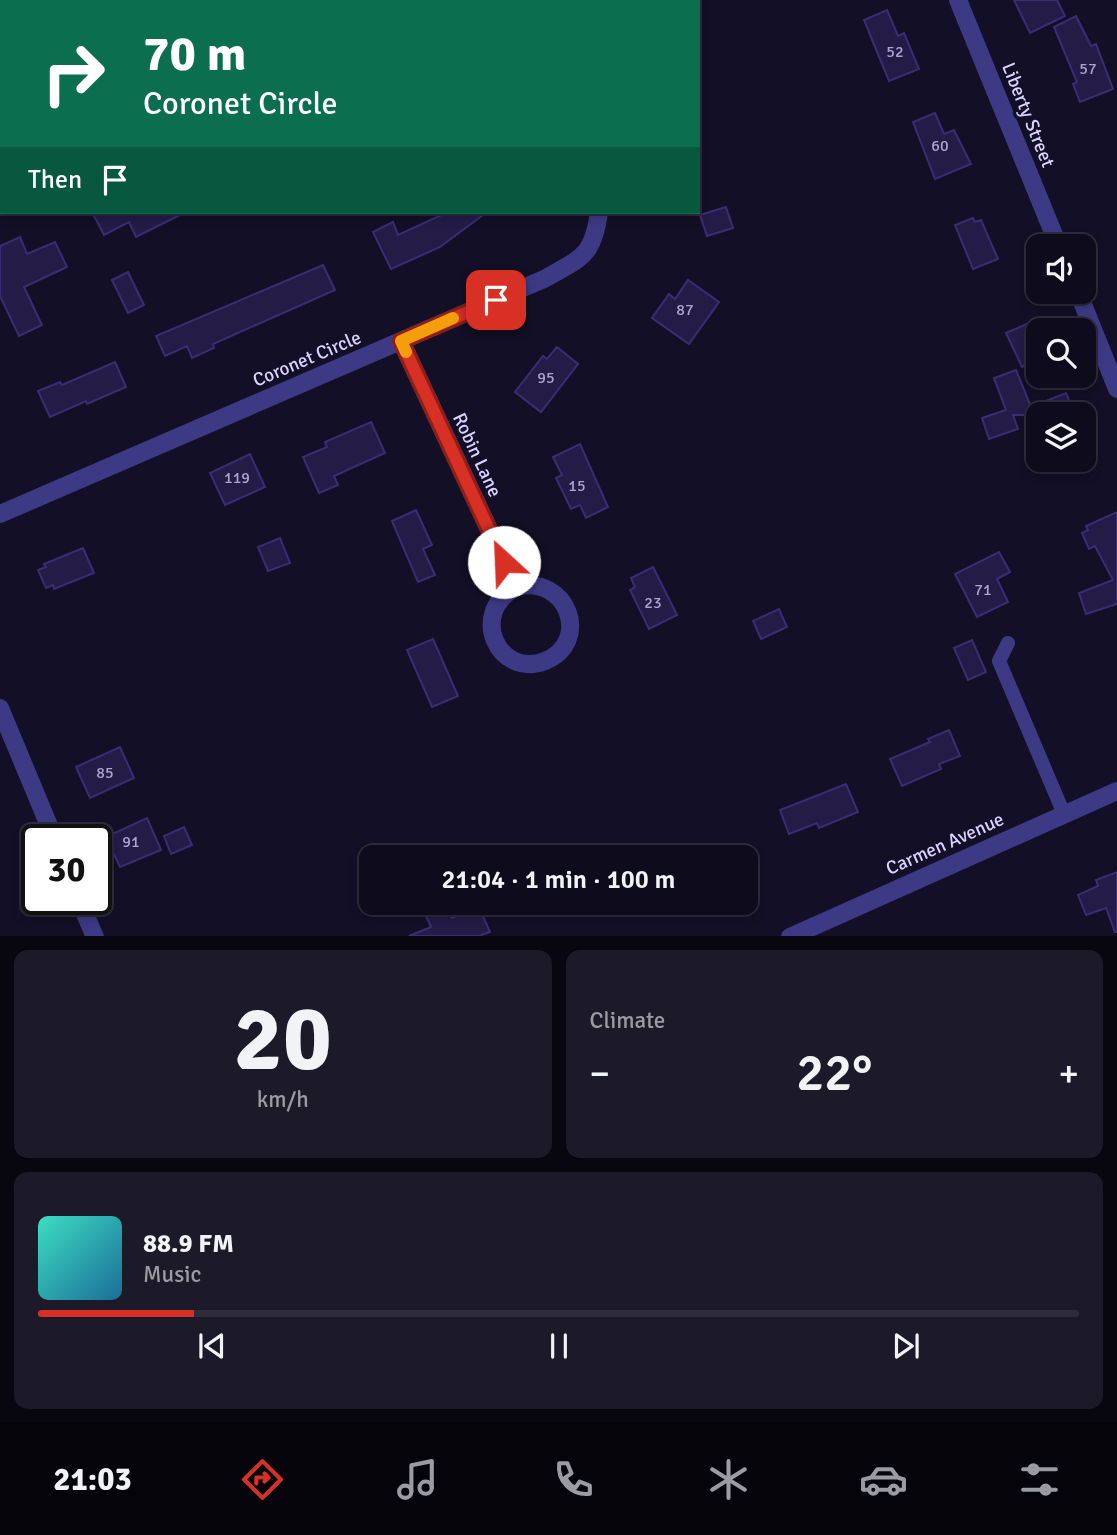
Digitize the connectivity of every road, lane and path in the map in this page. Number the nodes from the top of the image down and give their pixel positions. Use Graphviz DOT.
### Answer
graph roads {
  1 [pos="958,0"];
  2 [pos="599,214"];
  3 [pos="1054,234"];
  4 [pos="1083,304"];
  5 [pos="401,341"];
  6 [pos="1117,389"];
  7 [pos="0,514"];
  8 [pos="516,587"];
  9 [pos="1008,643"];
  10 [pos="0,708"];
  11 [pos="6,739"];
  12 [pos="1117,790"];
  13 [pos="1064,814"];
  14 [pos="47,824"];
  15 [pos="85,915"];
  16 [pos="94,936"];
  17 [pos="790,936"];
  1 -- 3 [label="street, Liberty Street"];
  2 -- 5 [label="street, Coronet Circle"];
  4 -- 6 [label="street"];
  5 -- 7 [label="street, Coronet Circle"];
  5 -- 8 [label="street, Robin Lane"];
  8 -- 8 [label="street"];
  9 -- 13 [label="lane"];
  10 -- 11 [label="street"];
  11 -- 14 [label="street"];
  12 -- 13 [label="street, Carmen Avenue"];
  13 -- 17 [label="street, Carmen Avenue"];
  15 -- 16 [label="street"];
}
